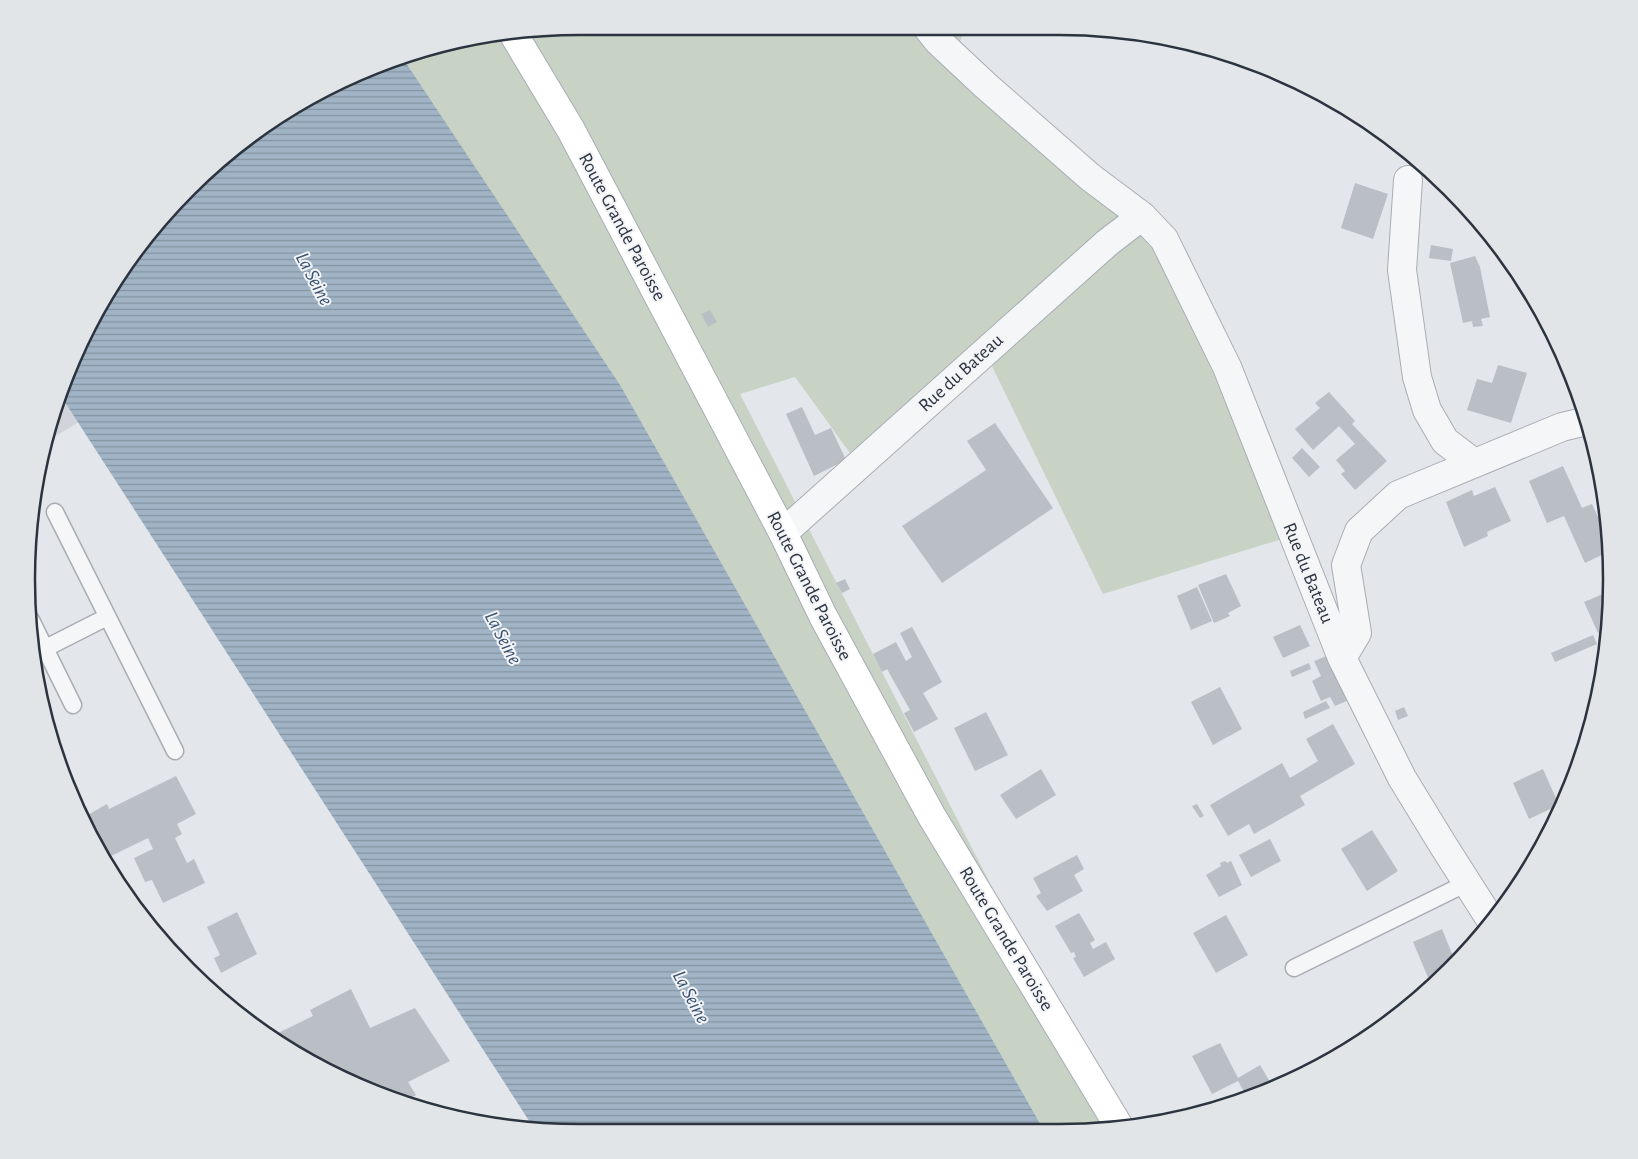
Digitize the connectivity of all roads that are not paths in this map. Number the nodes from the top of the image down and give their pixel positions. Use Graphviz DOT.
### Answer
graph roads {
  1 [pos="941,35"];
  2 [pos="516,39"];
  3 [pos="1408,180"];
  4 [pos="1142,216"];
  5 [pos="1579,423"];
  6 [pos="1474,463"];
  7 [pos="55,512"];
  8 [pos="783,533"];
  9 [pos="107,617"];
  10 [pos="40,650"];
  11 [pos="41,655"];
  12 [pos="1342,658"];
  13 [pos="73,705"];
  14 [pos="175,752"];
  15 [pos="1467,883"];
  16 [pos="1487,915"];
  17 [pos="1294,968"];
  18 [pos="1116,1121"];
  1 -- 4 [label="street, Rue du Bateau"];
  2 -- 8 [label="main road, Route Grande Paroisse"];
  3 -- 6 [label="street"];
  4 -- 8 [label="street, Rue du Bateau"];
  4 -- 12 [label="street, Rue du Bateau"];
  5 -- 6 [label="street"];
  6 -- 12 [label="street"];
  7 -- 9 [label="lane"];
  8 -- 18 [label="main road, Route Grande Paroisse"];
  9 -- 10 [label="lane"];
  9 -- 14 [label="lane"];
  11 -- 13 [label="lane"];
  12 -- 15 [label="street, Rue du Bateau"];
  15 -- 16 [label="street, Rue du Bateau"];
  15 -- 17 [label="lane"];
}
